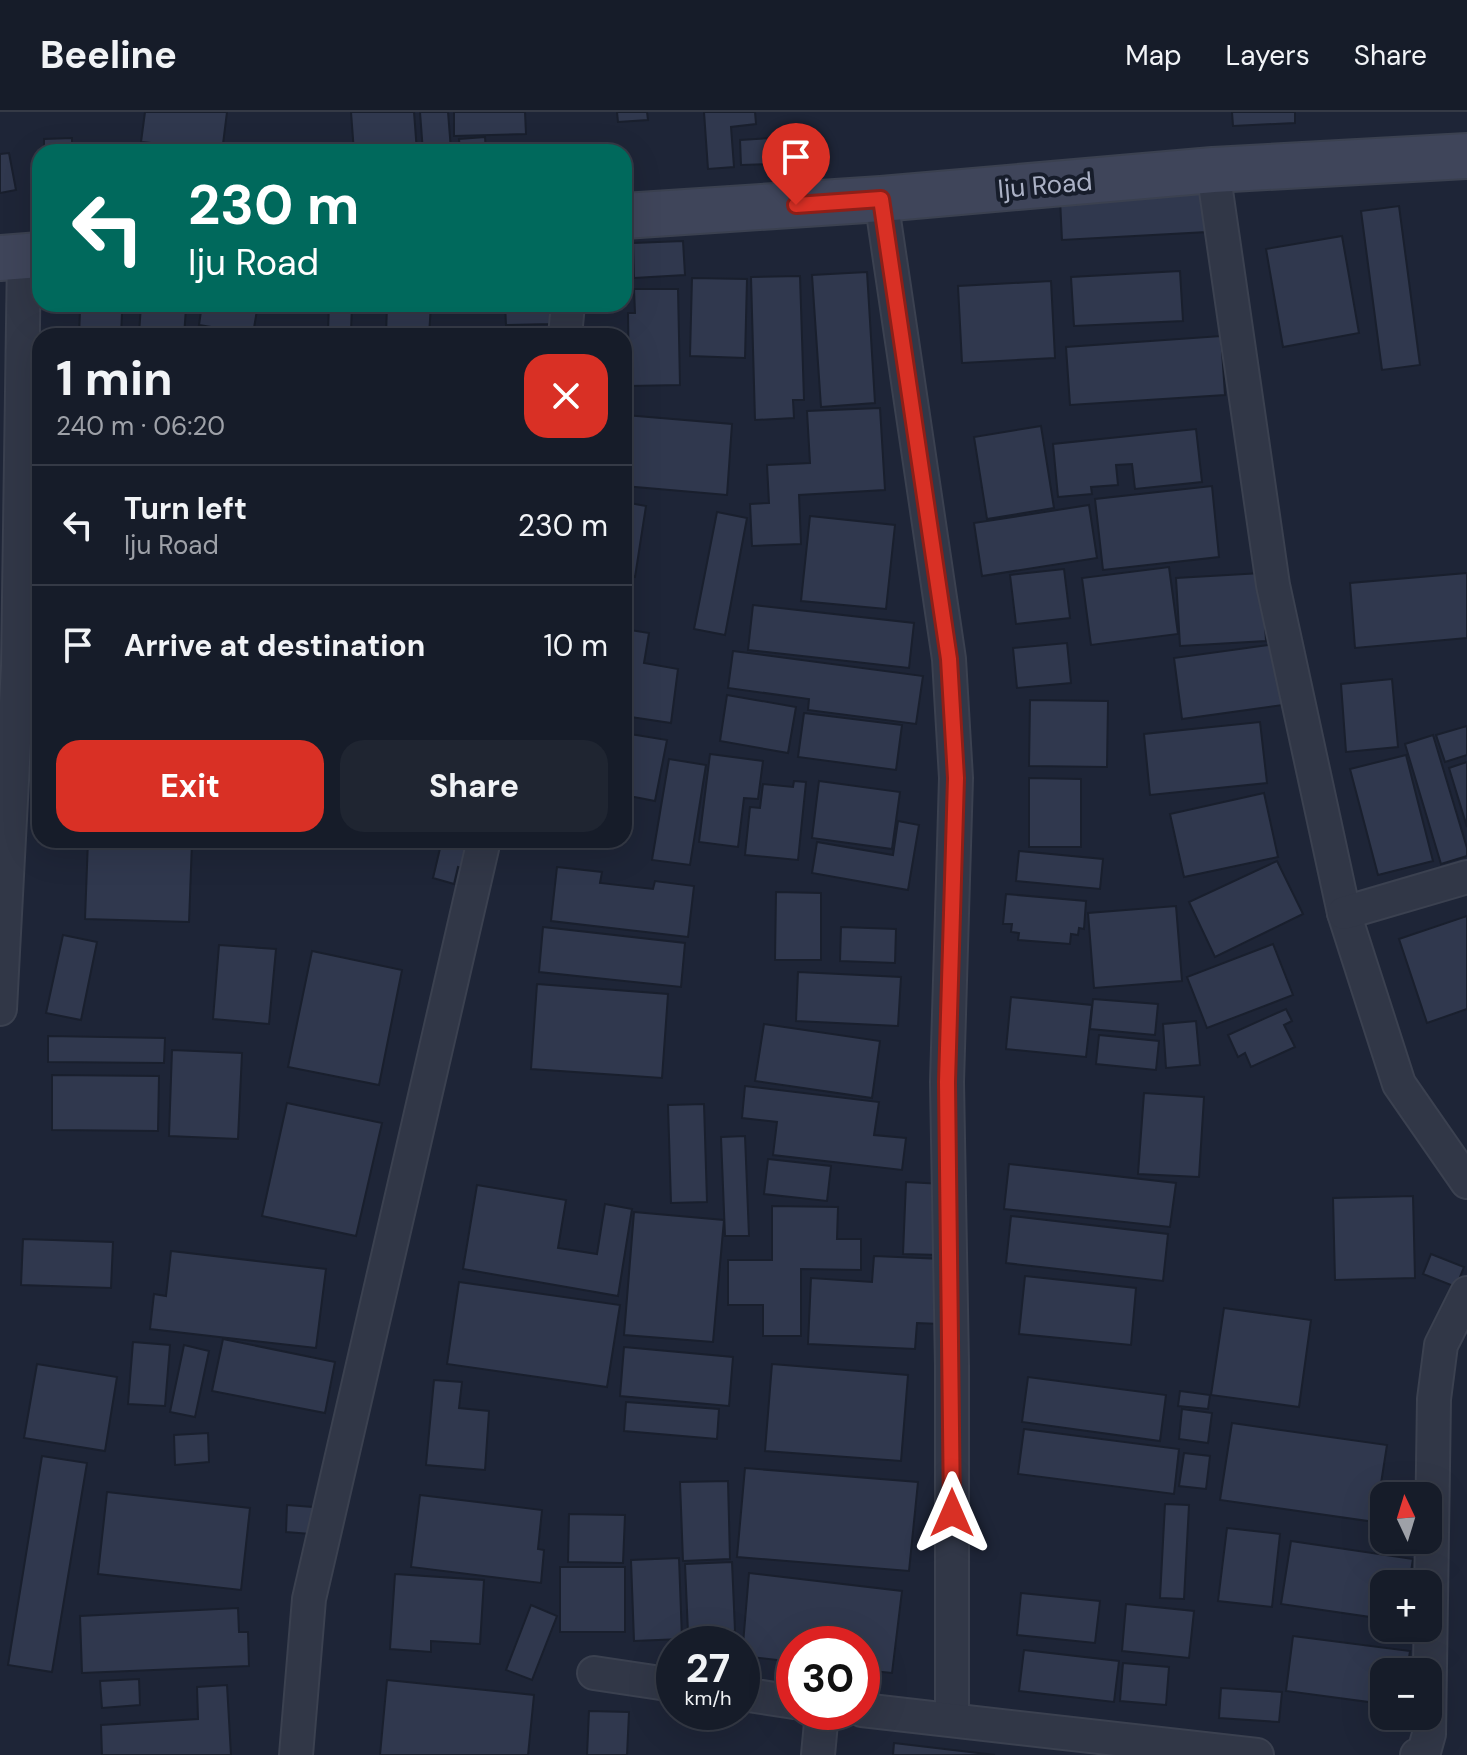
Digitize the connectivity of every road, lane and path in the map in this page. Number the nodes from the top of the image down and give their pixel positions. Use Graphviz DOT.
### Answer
graph roads {
  1 [pos="1467,156"];
  2 [pos="1213,170"];
  3 [pos="881,199"];
  4 [pos="632,215"];
  5 [pos="21,257"];
  6 [pos="482,848"];
  7 [pos="1467,877"];
  8 [pos="1344,913"];
  9 [pos="0,1009"];
  10 [pos="1467,1182"];
  11 [pos="1467,1293"];
  12 [pos="594,1673"];
  13 [pos="656,1682"];
  14 [pos="880,1712"];
  15 [pos="952,1720"];
  16 [pos="820,1730"];
  17 [pos="296,1755"];
  18 [pos="818,1755"];
  19 [pos="1257,1755"];
  20 [pos="1417,1755"];
  1 -- 2 [label="main road, Iju Road"];
  2 -- 3 [label="main road, Iju Road"];
  2 -- 8 [label="street"];
  3 -- 4 [label="main road, Iju Road"];
  3 -- 15 [label="street"];
  5 -- 9 [label="street"];
  6 -- 17 [label="street"];
  7 -- 8 [label="street"];
  8 -- 10 [label="street"];
  11 -- 20 [label="street"];
  12 -- 13 [label="street"];
  14 -- 15 [label="street"];
  15 -- 19 [label="street"];
  16 -- 18 [label="street"];
}
